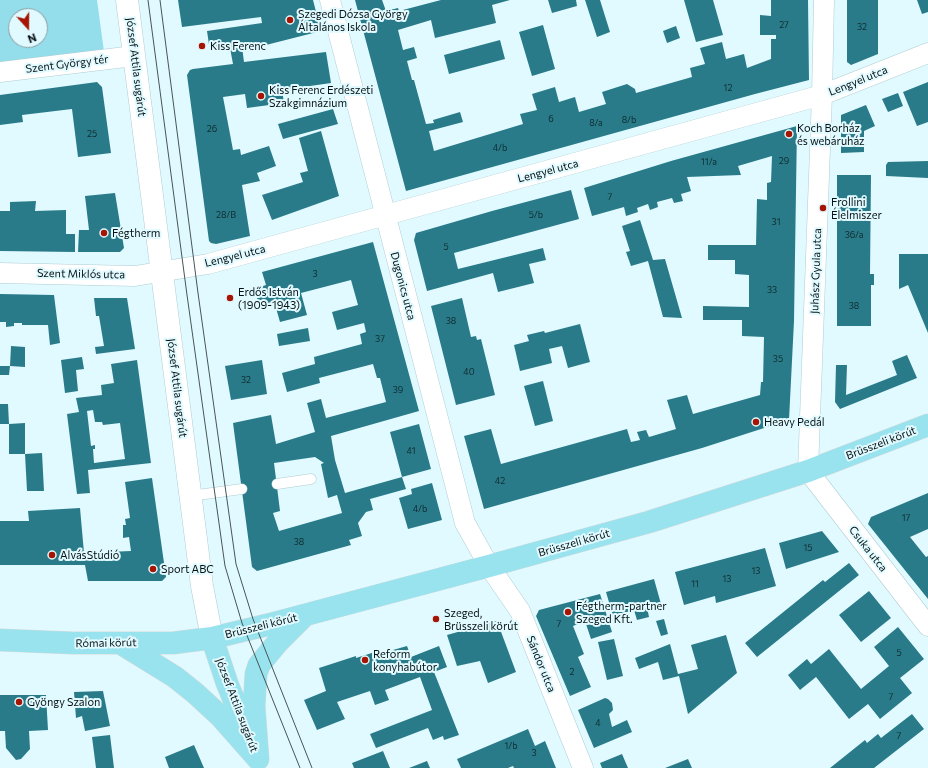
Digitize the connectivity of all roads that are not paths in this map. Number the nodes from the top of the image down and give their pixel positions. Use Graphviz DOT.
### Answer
graph roads {
  1 [pos="127,0"];
  2 [pos="330,0"];
  3 [pos="824,0"];
  4 [pos="928,53"];
  5 [pos="134,56"];
  6 [pos="0,72"];
  7 [pos="822,95"];
  8 [pos="385,216"];
  9 [pos="162,271"];
  10 [pos="0,273"];
  11 [pos="928,425"];
  12 [pos="808,471"];
  13 [pos="311,479"];
  14 [pos="277,484"];
  15 [pos="242,489"];
  16 [pos="190,496"];
  17 [pos="489,566"];
  18 [pos="305,615"];
  19 [pos="928,626"];
  20 [pos="212,638"];
  21 [pos="0,640"];
  22 [pos="120,643"];
  23 [pos="260,764"];
  24 [pos="583,768"];
  1 -- 5 [label="street, József Attila sugárút"];
  2 -- 8 [label="street, Dugonics utca"];
  3 -- 7 [label="street, Juhász Gyula utca"];
  4 -- 7 [label="street, Lengyel utca"];
  5 -- 6 [label="street, Szent György tér"];
  5 -- 9 [label="street, József Attila sugárút"];
  7 -- 8 [label="street, Lengyel utca"];
  7 -- 12 [label="street, Juhász Gyula utca"];
  8 -- 9 [label="street, Lengyel utca"];
  8 -- 17 [label="street, Dugonics utca"];
  9 -- 10 [label="street, Szent Miklós utca"];
  9 -- 16 [label="street, József Attila sugárút"];
  11 -- 12 [label="main road, Brüsszeli körút"];
  12 -- 17 [label="main road, Brüsszeli körút"];
  12 -- 19 [label="street, Csuka utca"];
  13 -- 14 [label="lane"];
  15 -- 16 [label="lane"];
  16 -- 20 [label="street, József Attila sugárút"];
  17 -- 18 [label="main road, Brüsszeli körút"];
  17 -- 24 [label="street, Sándor utca"];
  18 -- 20 [label="main road, Brüsszeli körút"];
  18 -- 23 [label="main road"];
  20 -- 22 [label="main road, Római körút"];
  20 -- 23 [label="main road, József Attila sugárút"];
  21 -- 22 [label="main road, Római körút"];
  22 -- 23 [label="main road"];
}
